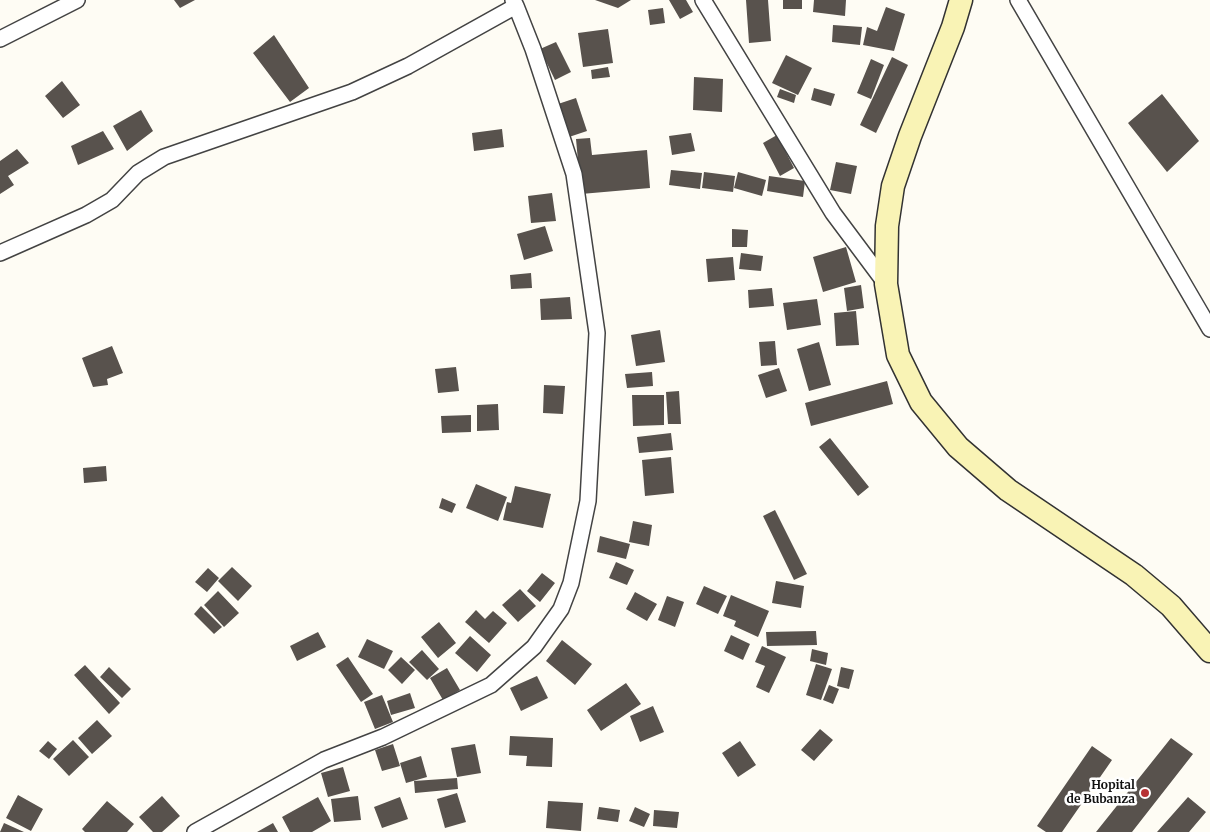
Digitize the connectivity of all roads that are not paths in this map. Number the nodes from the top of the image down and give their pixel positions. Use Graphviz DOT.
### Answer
graph roads {
  1 [pos="77,0"];
  2 [pos="703,0"];
  3 [pos="961,0"];
  4 [pos="1018,0"];
  5 [pos="514,3"];
  6 [pos="0,39"];
  7 [pos="0,253"];
  8 [pos="886,284"];
  9 [pos="1210,329"];
  10 [pos="1210,651"];
  11 [pos="195,832"];
  1 -- 6 [label="street"];
  2 -- 8 [label="street"];
  3 -- 8 [label="main road"];
  4 -- 9 [label="street"];
  5 -- 7 [label="street"];
  5 -- 11 [label="street"];
  8 -- 10 [label="main road"];
}
